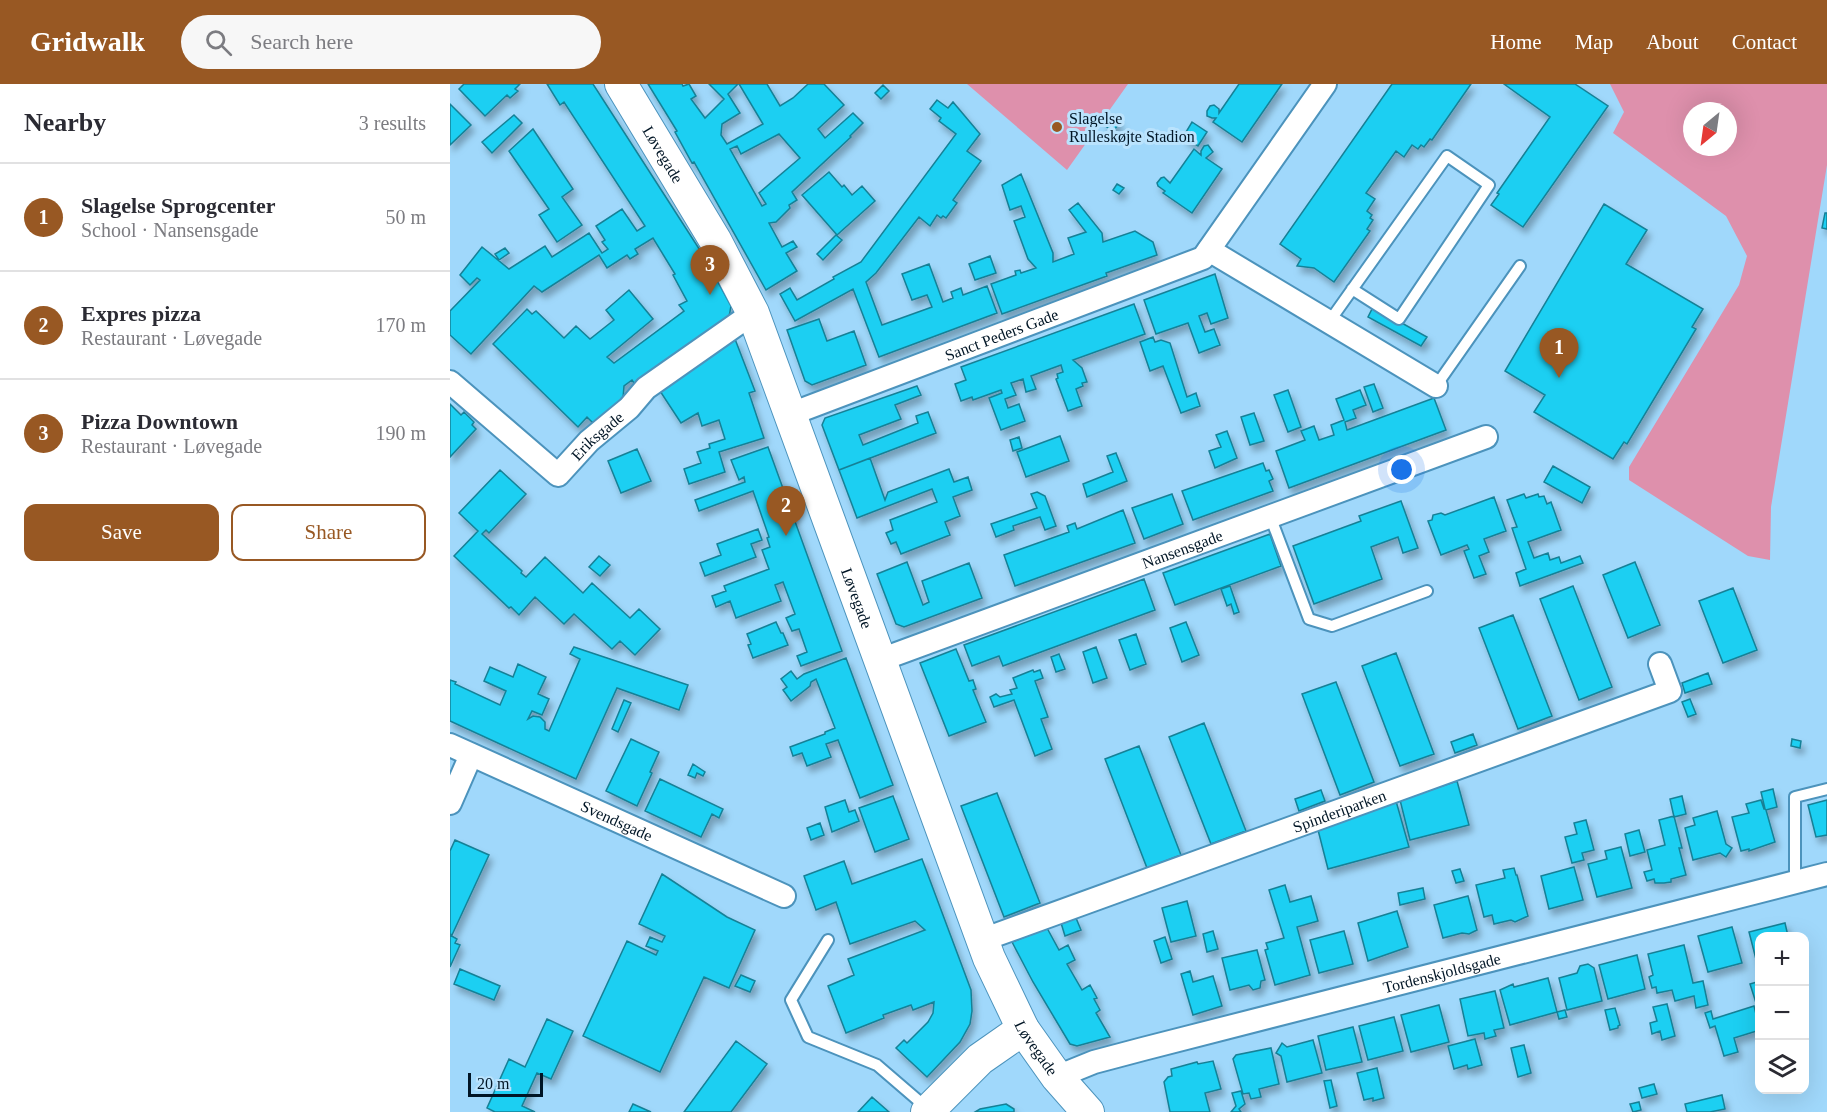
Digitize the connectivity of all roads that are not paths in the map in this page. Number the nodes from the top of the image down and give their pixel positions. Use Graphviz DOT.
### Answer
graph roads {
  1 [pos="621,84"];
  2 [pos="1325,84"];
  3 [pos="1209,250"];
  4 [pos="1520,266"];
  5 [pos="1352,289"];
  6 [pos="753,313"];
  7 [pos="1329,322"];
  8 [pos="450,382"];
  9 [pos="1436,386"];
  10 [pos="790,414"];
  11 [pos="1486,437"];
  12 [pos="1270,516"];
  13 [pos="1427,591"];
  14 [pos="880,660"];
  15 [pos="1660,664"];
  16 [pos="450,745"];
  17 [pos="471,755"];
  18 [pos="1827,789"];
  19 [pos="450,803"];
  20 [pos="1827,874"];
  21 [pos="1795,882"];
  22 [pos="784,896"];
  23 [pos="828,939"];
  24 [pos="982,940"];
  25 [pos="1023,1029"];
  26 [pos="1057,1077"];
  27 [pos="928,1111"];
  28 [pos="1088,1112"];
  1 -- 6 [label="street, Løvegade"];
  2 -- 3 [label="street, Sanct Peders Gade"];
  3 -- 7 [label="street"];
  3 -- 10 [label="street, Sanct Peders Gade"];
  4 -- 9 [label="lane"];
  5 -- 5 [label="lane"];
  5 -- 7 [label="lane"];
  6 -- 8 [label="street, Eriksgade"];
  6 -- 10 [label="street, Løvegade"];
  7 -- 9 [label="street"];
  10 -- 14 [label="street, Løvegade"];
  11 -- 12 [label="street, Nansensgade"];
  12 -- 13 [label="lane"];
  12 -- 14 [label="street, Nansensgade"];
  14 -- 24 [label="street, Løvegade"];
  15 -- 24 [label="street, Spinderiparken"];
  16 -- 17 [label="street, Svendsgade"];
  17 -- 19 [label="street"];
  17 -- 22 [label="street, Svendsgade"];
  18 -- 21 [label="lane"];
  20 -- 21 [label="street, Tordenskjoldsgade"];
  21 -- 26 [label="street, Tordenskjoldsgade"];
  23 -- 27 [label="lane"];
  24 -- 25 [label="street, Løvegade"];
  25 -- 26 [label="street, Løvegade"];
  25 -- 27 [label="street"];
  26 -- 28 [label="street, Løvegade"];
}
